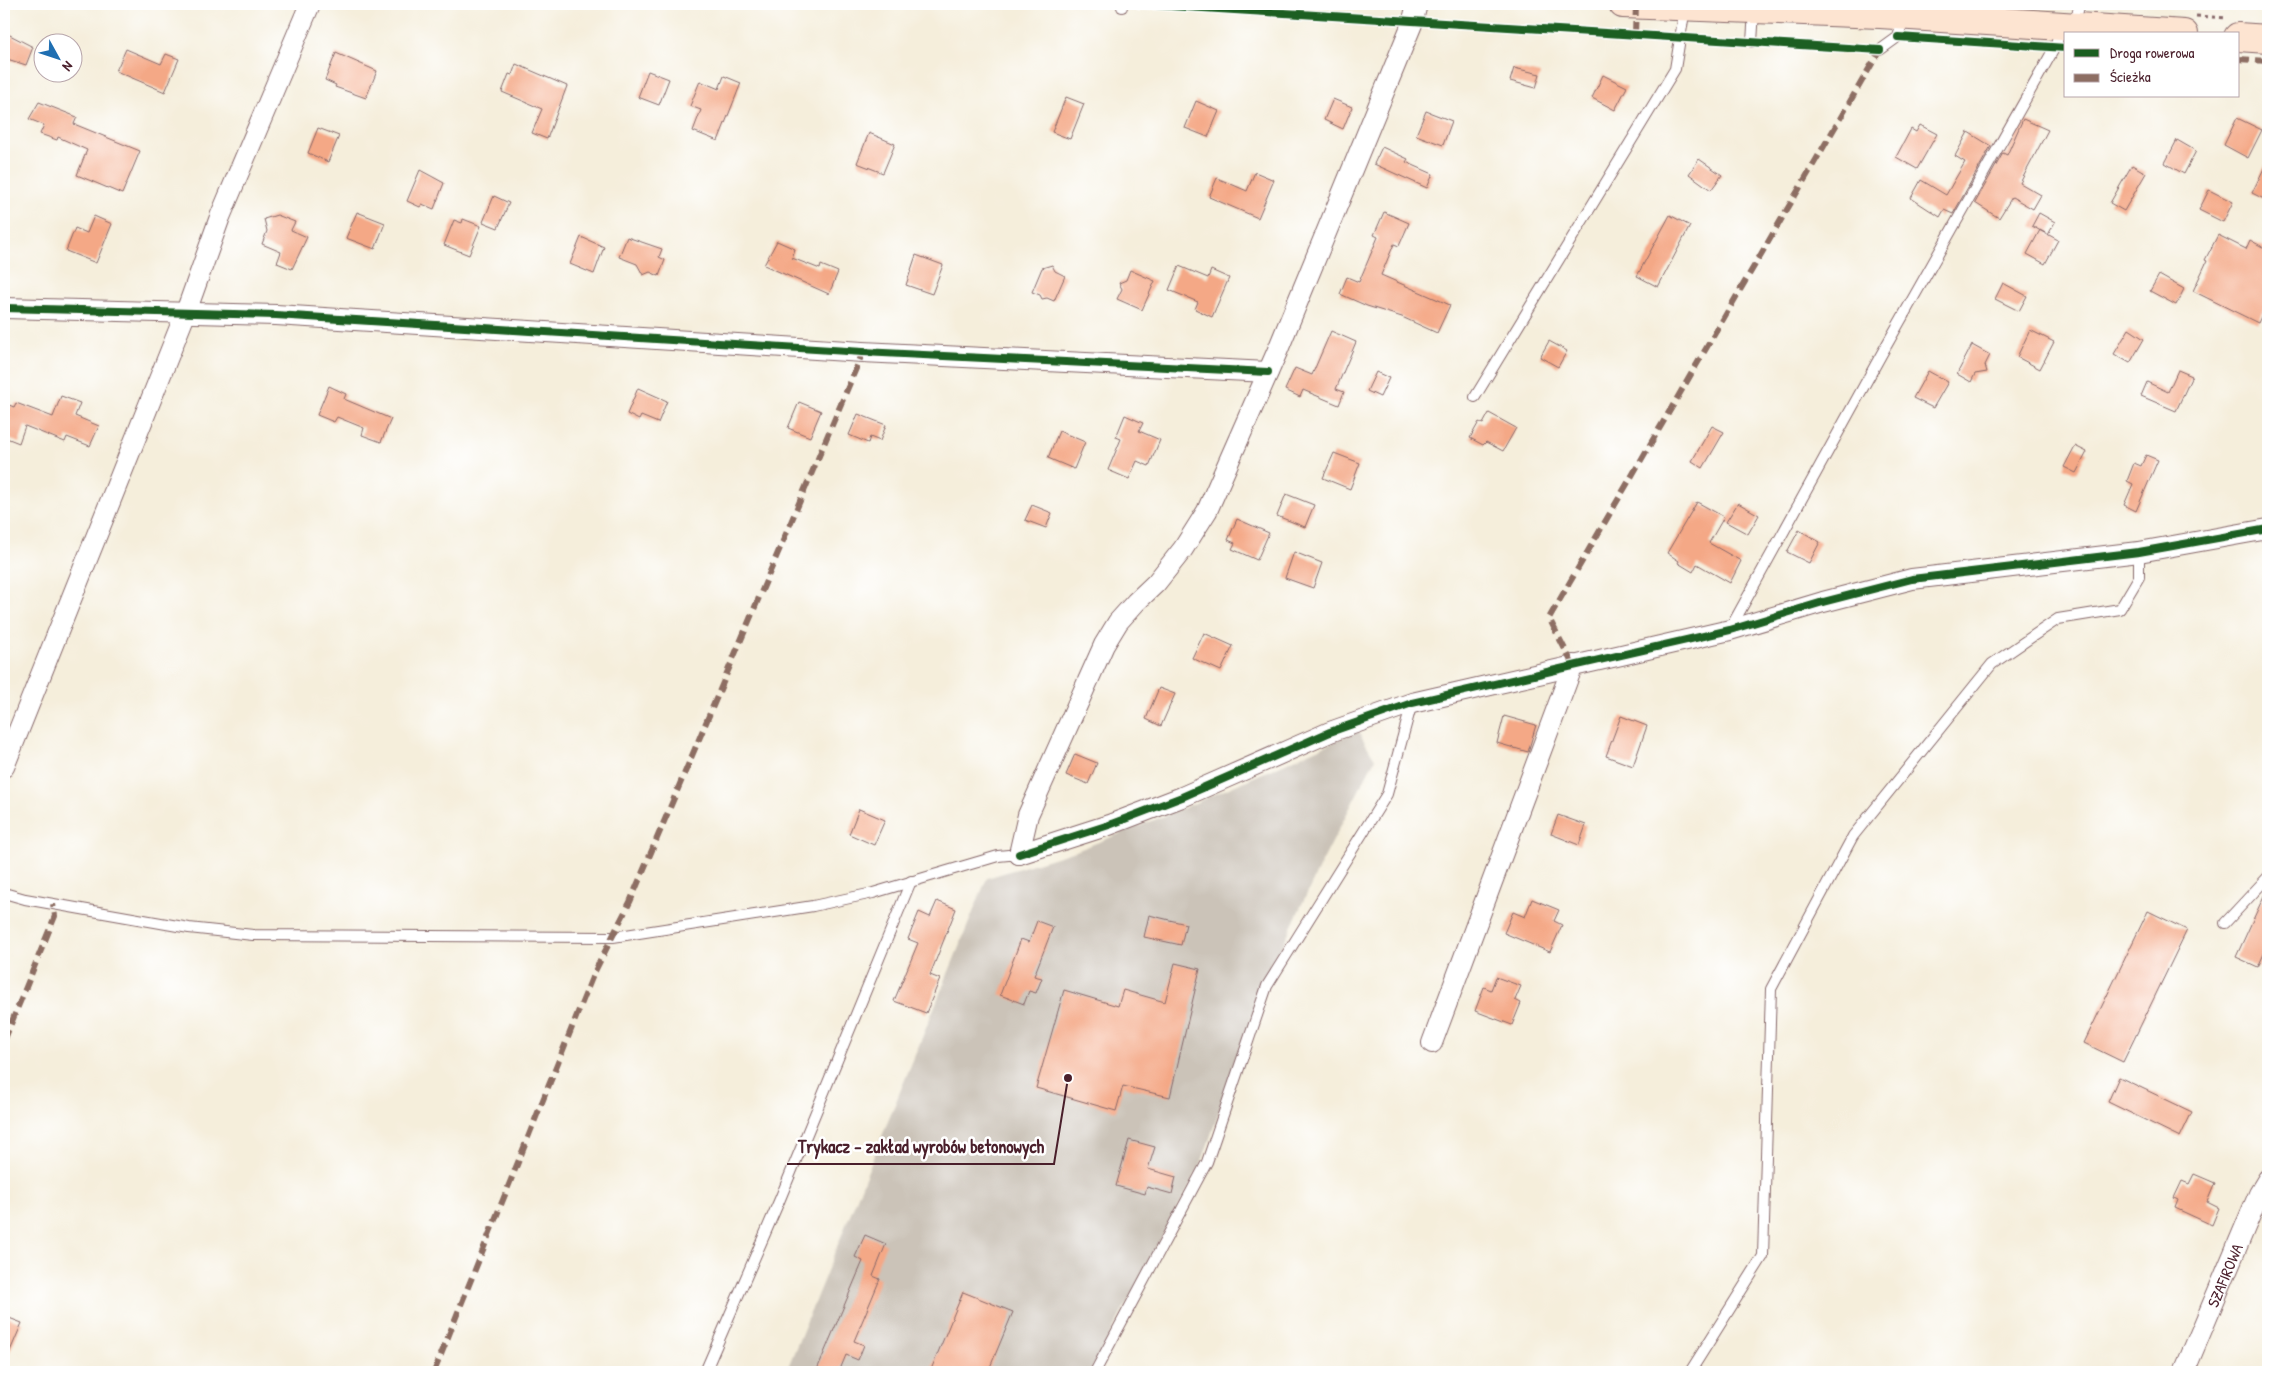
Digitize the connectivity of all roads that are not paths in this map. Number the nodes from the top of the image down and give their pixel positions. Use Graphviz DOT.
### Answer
graph roads {
  1 [pos="310,4"];
  2 [pos="1417,4"];
  3 [pos="1623,4"];
  4 [pos="1704,6"];
  5 [pos="1754,7"];
  6 [pos="1787,7"];
  7 [pos="2072,19"];
  8 [pos="1902,28"];
  9 [pos="2064,32"];
  10 [pos="2064,32"];
  11 [pos="2169,32"];
  12 [pos="2240,37"];
  13 [pos="2268,39"];
  14 [pos="1752,42"];
  15 [pos="1880,50"];
  16 [pos="4,308"];
  17 [pos="186,312"];
  18 [pos="1268,372"];
  19 [pos="1476,397"];
  20 [pos="2268,529"];
  21 [pos="2138,552"];
  22 [pos="1730,630"];
  23 [pos="1573,664"];
  24 [pos="1412,703"];
  25 [pos="4,767"];
  26 [pos="1019,854"];
  27 [pos="2268,877"];
  28 [pos="911,881"];
  29 [pos="4,894"];
  30 [pos="2225,923"];
  31 [pos="1432,1042"];
  32 [pos="2268,1179"];
  33 [pos="705,1372"];
  34 [pos="1095,1372"];
  35 [pos="1690,1372"];
  36 [pos="2184,1372"];
  1 -- 17 [label="street"];
  2 -- 18 [label="street"];
  3 -- 4 [label="main road"];
  4 -- 5 [label="main road"];
  4 -- 19 [label="lane"];
  5 -- 6 [label="main road"];
  5 -- 14 [label="lane"];
  6 -- 7 [label="main road"];
  7 -- 10 [label="lane"];
  7 -- 11 [label="main road"];
  8 -- 15 [label="lane"];
  9 -- 22 [label="lane"];
  12 -- 13 [label="main road"];
  16 -- 17 [label="street"];
  17 -- 18 [label="street"];
  17 -- 25 [label="street"];
  18 -- 26 [label="street"];
  20 -- 21 [label="street"];
  21 -- 22 [label="street"];
  21 -- 35 [label="lane"];
  22 -- 23 [label="street"];
  23 -- 24 [label="street"];
  23 -- 31 [label="street"];
  24 -- 26 [label="street"];
  24 -- 34 [label="lane"];
  26 -- 28 [label="lane"];
  27 -- 30 [label="lane"];
  28 -- 29 [label="lane"];
  28 -- 33 [label="lane"];
  32 -- 36 [label="street, SZAFIROWA"];
}
